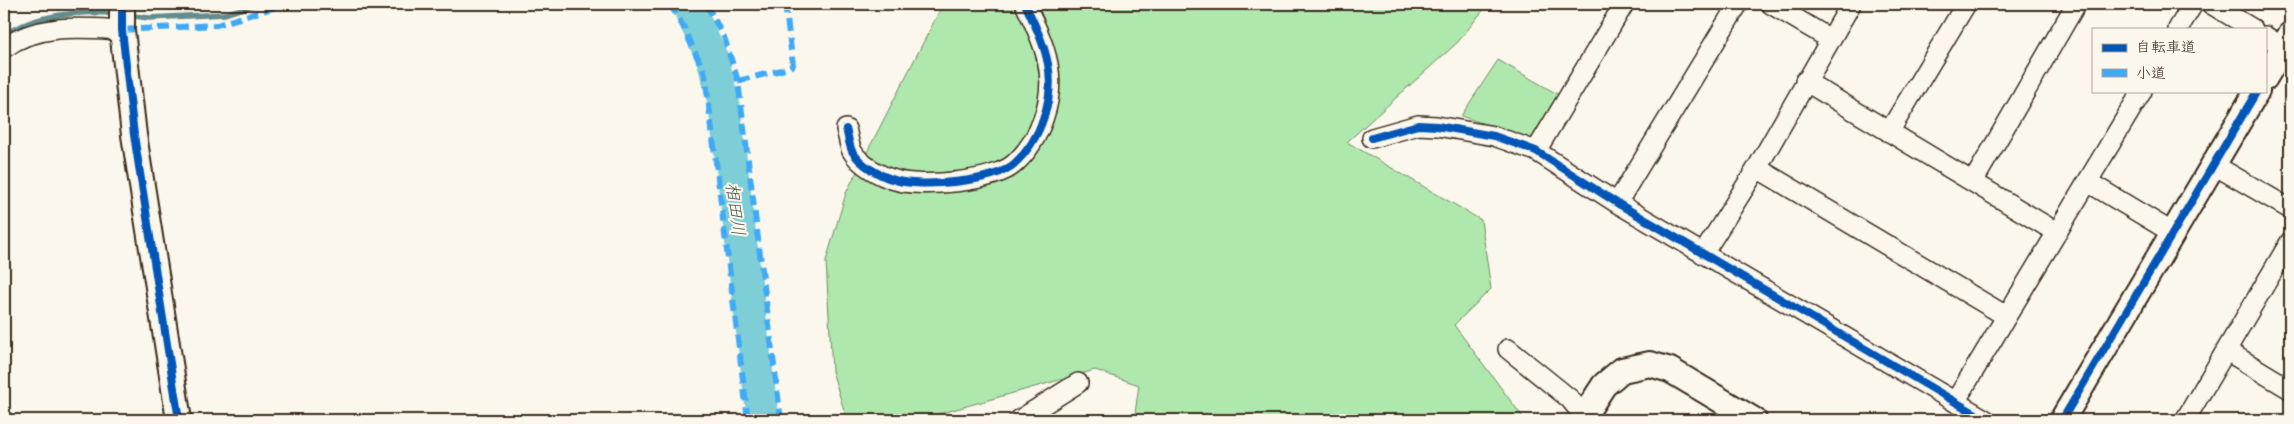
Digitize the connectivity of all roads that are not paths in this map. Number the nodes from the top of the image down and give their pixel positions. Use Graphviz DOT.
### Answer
graph roads {
  1 [pos="122,4"];
  2 [pos="1025,4"];
  3 [pos="1624,4"];
  4 [pos="1738,4"];
  5 [pos="1771,4"];
  6 [pos="1851,4"];
  7 [pos="1966,4"];
  8 [pos="2076,4"];
  9 [pos="2193,4"];
  10 [pos="2211,4"];
  11 [pos="2179,28"];
  12 [pos="2251,28"];
  13 [pos="122,30"];
  14 [pos="2280,39"];
  15 [pos="1830,40"];
  16 [pos="4,48"];
  17 [pos="2266,75"];
  18 [pos="1805,81"];
  19 [pos="2141,92"];
  20 [pos="2256,92"];
  21 [pos="846,128"];
  22 [pos="1889,132"];
  23 [pos="1372,138"];
  24 [pos="1536,152"];
  25 [pos="2214,166"];
  26 [pos="1756,168"];
  27 [pos="1973,182"];
  28 [pos="2088,182"];
  29 [pos="1617,203"];
  30 [pos="2290,209"];
  31 [pos="2056,232"];
  32 [pos="2173,233"];
  33 [pos="2290,242"];
  34 [pos="1703,254"];
  35 [pos="2283,270"];
  36 [pos="2006,316"];
  37 [pos="1508,349"];
  38 [pos="2227,351"];
  39 [pos="1078,383"];
  40 [pos="2290,389"];
  41 [pos="1955,402"];
  42 [pos="1584,414"];
  43 [pos="180,420"];
  44 [pos="1019,420"];
  45 [pos="1754,420"];
  46 [pos="1986,420"];
  47 [pos="2062,420"];
  48 [pos="2185,420"];
  1 -- 13 [label="street"];
  2 -- 21 [label="street"];
  3 -- 24 [label="street"];
  4 -- 29 [label="street"];
  5 -- 15 [label="street"];
  6 -- 15 [label="street"];
  7 -- 22 [label="street"];
  8 -- 27 [label="street"];
  9 -- 11 [label="street"];
  10 -- 12 [label="street"];
  13 -- 16 [label="street"];
  13 -- 43 [label="street"];
  14 -- 17 [label="street"];
  15 -- 18 [label="street"];
  18 -- 22 [label="street"];
  18 -- 26 [label="street"];
  19 -- 28 [label="street"];
  20 -- 25 [label="street"];
  22 -- 27 [label="street"];
  23 -- 24 [label="street"];
  24 -- 29 [label="street"];
  25 -- 30 [label="street"];
  25 -- 32 [label="street"];
  26 -- 34 [label="street"];
  26 -- 36 [label="street"];
  27 -- 31 [label="street"];
  28 -- 31 [label="street"];
  28 -- 32 [label="street"];
  29 -- 34 [label="street"];
  31 -- 36 [label="street"];
  32 -- 47 [label="street"];
  33 -- 35 [label="street"];
  34 -- 41 [label="street"];
  35 -- 38 [label="street"];
  36 -- 41 [label="street"];
  37 -- 42 [label="street"];
  38 -- 40 [label="street"];
  38 -- 48 [label="street"];
  39 -- 44 [label="street"];
  41 -- 46 [label="street"];
  42 -- 45 [label="street"];
}
